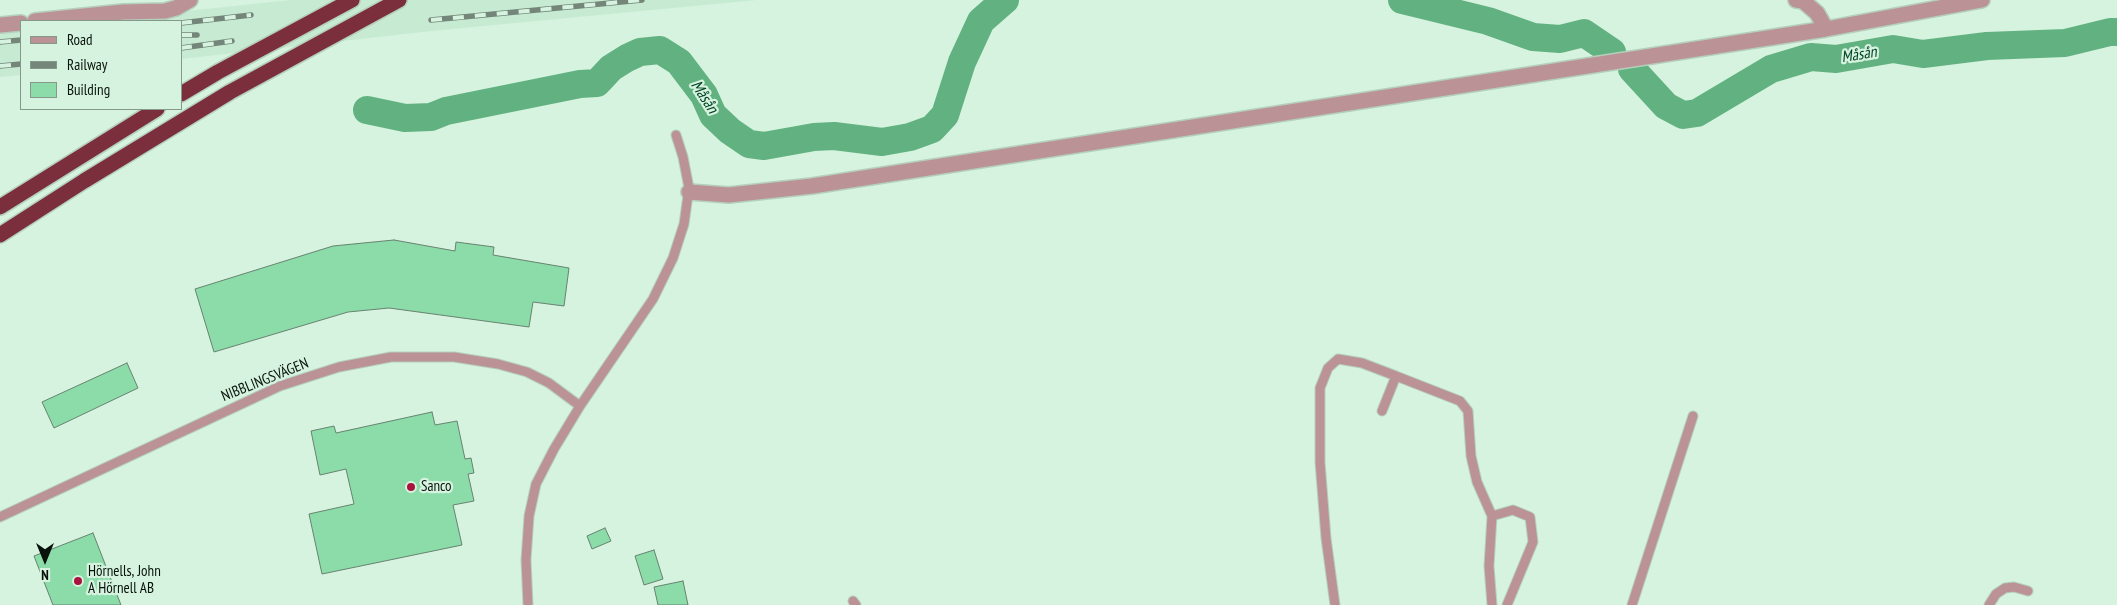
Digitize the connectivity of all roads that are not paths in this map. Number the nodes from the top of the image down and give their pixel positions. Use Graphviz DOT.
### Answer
graph roads {
  1 [pos="190,0"];
  2 [pos="352,0"];
  3 [pos="399,0"];
  4 [pos="1796,0"];
  5 [pos="1982,0"];
  6 [pos="45,20"];
  7 [pos="20,23"];
  8 [pos="0,25"];
  9 [pos="1826,29"];
  10 [pos="182,93"];
  11 [pos="155,110"];
  12 [pos="676,135"];
  13 [pos="689,192"];
  14 [pos="0,207"];
  15 [pos="0,236"];
  16 [pos="1396,376"];
  17 [pos="580,406"];
  18 [pos="1382,411"];
  19 [pos="1693,416"];
  20 [pos="1492,516"];
  21 [pos="0,517"];
  22 [pos="2028,591"];
  23 [pos="528,605"];
  24 [pos="1335,605"];
  25 [pos="1492,605"];
  26 [pos="1507,605"];
  27 [pos="1632,605"];
  28 [pos="1989,605"];
  1 -- 6 [label="street"];
  2 -- 10 [label="highway"];
  3 -- 15 [label="highway"];
  4 -- 9 [label="street"];
  5 -- 9 [label="street"];
  7 -- 8 [label="street"];
  9 -- 13 [label="street"];
  11 -- 14 [label="highway"];
  12 -- 13 [label="lane"];
  13 -- 17 [label="lane"];
  16 -- 18 [label="lane"];
  16 -- 20 [label="lane"];
  16 -- 24 [label="lane"];
  17 -- 21 [label="lane, NIBBLINGSVÄGEN"];
  17 -- 23 [label="lane"];
  19 -- 27 [label="lane"];
  20 -- 25 [label="lane"];
  20 -- 26 [label="lane"];
  22 -- 28 [label="lane"];
}
